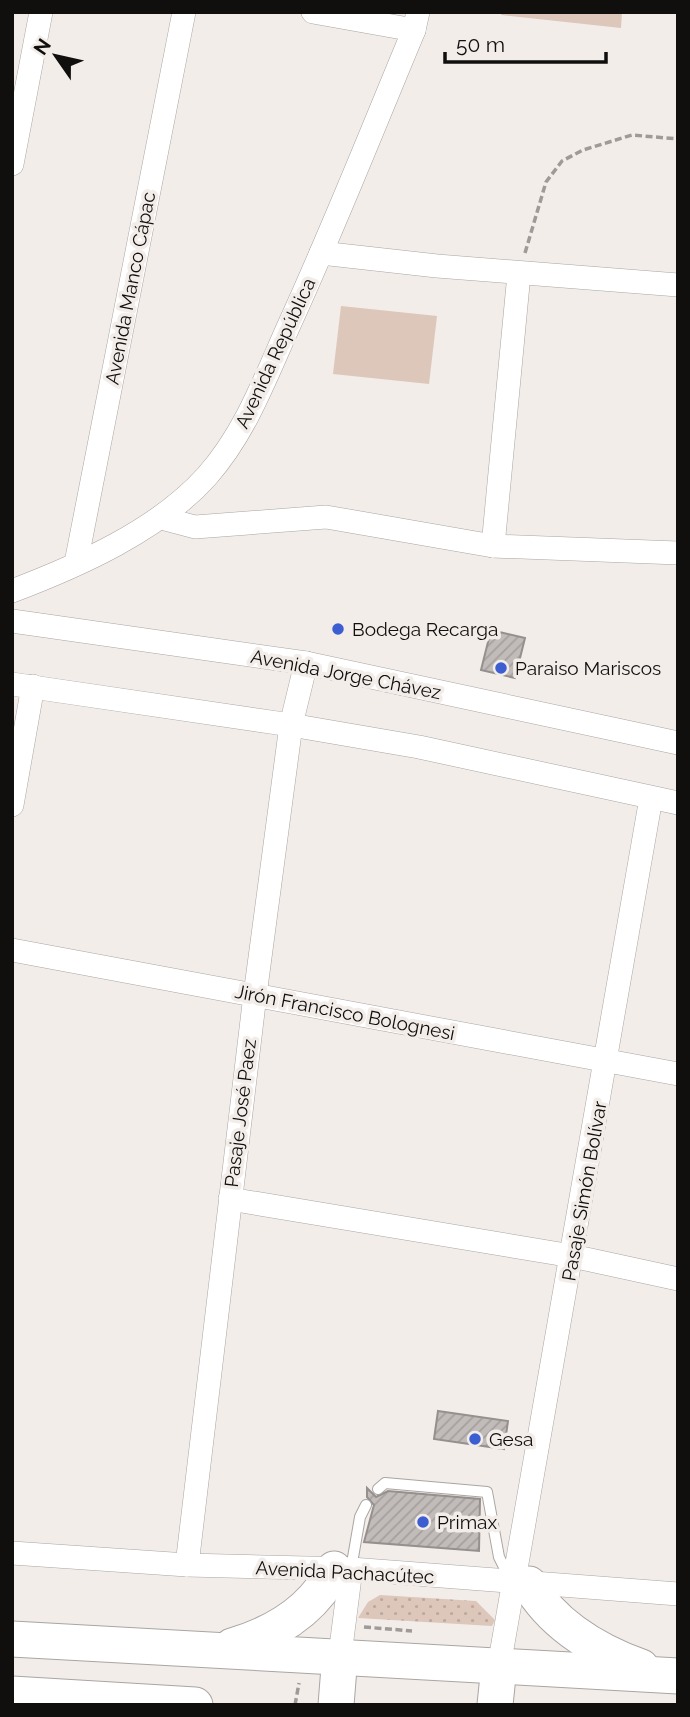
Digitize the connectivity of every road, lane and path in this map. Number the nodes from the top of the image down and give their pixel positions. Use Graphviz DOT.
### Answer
graph roads {
  1 [pos="41,12"];
  2 [pos="184,12"];
  3 [pos="313,12"];
  4 [pos="416,21"];
  5 [pos="678,139"];
  6 [pos="12,164"];
  7 [pos="321,253"];
  8 [pos="519,274"];
  9 [pos="678,285"];
  10 [pos="161,518"];
  11 [pos="493,546"];
  12 [pos="678,554"];
  13 [pos="76,563"];
  14 [pos="12,591"];
  15 [pos="12,621"];
  16 [pos="306,663"];
  17 [pos="23,685"];
  18 [pos="291,725"];
  19 [pos="678,743"];
  20 [pos="652,798"];
  21 [pos="678,803"];
  22 [pos="12,804"];
  23 [pos="12,950"];
  24 [pos="255,995"];
  25 [pos="607,1060"];
  26 [pos="678,1074"];
  27 [pos="230,1199"];
  28 [pos="572,1256"];
  29 [pos="678,1279"];
  30 [pos="378,1489"];
  31 [pos="366,1506"];
  32 [pos="12,1553"];
  33 [pos="187,1565"];
  34 [pos="342,1569"];
  35 [pos="521,1584"];
  36 [pos="678,1594"];
  37 [pos="12,1639"];
  38 [pos="207,1652"];
  39 [pos="340,1655"];
  40 [pos="499,1666"];
  41 [pos="671,1676"];
  42 [pos="12,1694"];
  43 [pos="195,1705"];
  44 [pos="336,1705"];
  45 [pos="495,1705"];
  1 -- 6 [label="street"];
  2 -- 13 [label="street, Avenida Manco Cápac"];
  3 -- 4 [label="street"];
  4 -- 7 [label="street, Avenida República"];
  5 -- 8 [label="path"];
  7 -- 8 [label="street"];
  7 -- 10 [label="street, Avenida República"];
  8 -- 9 [label="street"];
  8 -- 11 [label="street"];
  10 -- 11 [label="street"];
  10 -- 13 [label="street, Avenida República"];
  11 -- 12 [label="street"];
  13 -- 14 [label="street, Avenida República"];
  15 -- 16 [label="street, Avenida Jorge Chávez"];
  16 -- 18 [label="street, Pasaje José Paez"];
  16 -- 19 [label="street, Avenida Jorge Chávez"];
  17 -- 18 [label="street"];
  17 -- 22 [label="street"];
  18 -- 20 [label="street"];
  18 -- 24 [label="street, Pasaje José Paez"];
  20 -- 21 [label="street"];
  20 -- 25 [label="street, Pasaje Simón Bolívar"];
  23 -- 24 [label="street, Jirón Francisco Bolognesi"];
  24 -- 25 [label="street, Jirón Francisco Bolognesi"];
  24 -- 27 [label="street, Pasaje José Paez"];
  25 -- 26 [label="street, Jirón Francisco Bolognesi"];
  25 -- 28 [label="street, Pasaje Simón Bolívar"];
  27 -- 28 [label="street"];
  27 -- 33 [label="street, Pasaje José Paez"];
  28 -- 29 [label="street"];
  28 -- 35 [label="street, Pasaje Simón Bolívar"];
  30 -- 35 [label="lane"];
  31 -- 34 [label="lane"];
  32 -- 33 [label="street, Avenida Pachacútec"];
  33 -- 34 [label="street, Avenida Pachacútec"];
  34 -- 35 [label="street, Avenida Pachacútec"];
  34 -- 38 [label="main road"];
  34 -- 39 [label="street"];
  35 -- 36 [label="street, Avenida Pachacútec"];
  35 -- 40 [label="street, Pasaje Simón Bolívar"];
  35 -- 41 [label="main road"];
  37 -- 38 [label="main road"];
  38 -- 39 [label="main road"];
  39 -- 40 [label="main road"];
  39 -- 44 [label="main road"];
  40 -- 41 [label="main road"];
  40 -- 45 [label="main road"];
  42 -- 43 [label="main road"];
}
